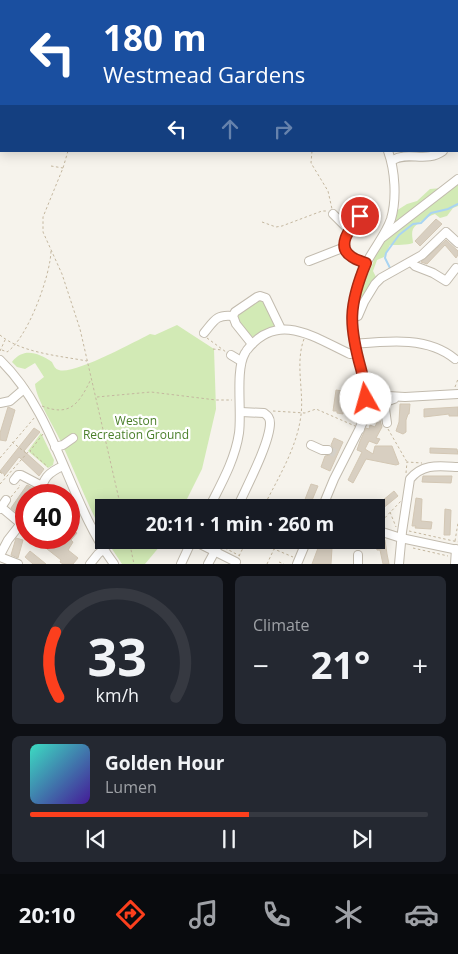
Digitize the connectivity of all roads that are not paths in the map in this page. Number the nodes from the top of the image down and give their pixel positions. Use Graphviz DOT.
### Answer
graph roads {
  1 [pos="389,152"];
  2 [pos="441,152"];
  3 [pos="424,155"];
  4 [pos="393,160"];
  5 [pos="458,179"];
  6 [pos="365,209"];
  7 [pos="333,214"];
  8 [pos="349,230"];
  9 [pos="381,238"];
  10 [pos="458,243"];
  11 [pos="345,247"];
  12 [pos="312,262"];
  13 [pos="411,262"];
  14 [pos="366,263"];
  15 [pos="456,268"];
  16 [pos="233,316"];
  17 [pos="352,318"];
  18 [pos="281,329"];
  19 [pos="204,333"];
  20 [pos="354,344"];
  21 [pos="248,349"];
  22 [pos="228,353"];
  23 [pos="356,354"];
  24 [pos="455,359"];
  25 [pos="0,360"];
  26 [pos="241,361"];
  27 [pos="24,389"];
  28 [pos="456,392"];
  29 [pos="405,397"];
  30 [pos="370,398"];
  31 [pos="0,403"];
  32 [pos="377,406"];
  33 [pos="241,412"];
  34 [pos="387,423"];
  35 [pos="360,429"];
  36 [pos="73,438"];
  37 [pos="311,446"];
  38 [pos="55,447"];
  39 [pos="328,450"];
  40 [pos="337,454"];
  41 [pos="345,458"];
  42 [pos="63,466"];
  43 [pos="458,467"];
  44 [pos="14,480"];
  45 [pos="38,484"];
  46 [pos="43,484"];
  47 [pos="213,499"];
  48 [pos="241,499"];
  49 [pos="326,499"];
  50 [pos="6,500"];
  51 [pos="0,508"];
  52 [pos="15,516"];
  53 [pos="385,530"];
  54 [pos="95,531"];
  55 [pos="15,533"];
  56 [pos="401,538"];
  57 [pos="104,549"];
  58 [pos="188,549"];
  59 [pos="209,549"];
  60 [pos="216,549"];
  61 [pos="303,549"];
  62 [pos="215,552"];
  63 [pos="456,554"];
  64 [pos="358,555"];
  65 [pos="0,556"];
  66 [pos="237,561"];
  67 [pos="298,562"];
  68 [pos="18,564"];
  69 [pos="90,564"];
  70 [pos="114,564"];
  71 [pos="181,564"];
  72 [pos="208,564"];
  73 [pos="358,564"];
  74 [pos="399,564"];
  1 -- 4 [label="street"];
  2 -- 3 [label="street"];
  3 -- 4 [label="street"];
  4 -- 9 [label="street"];
  5 -- 9 [label="street"];
  6 -- 8 [label="street"];
  7 -- 8 [label="street"];
  8 -- 11 [label="street"];
  9 -- 14 [label="street"];
  10 -- 13 [label="street"];
  11 -- 12 [label="street"];
  11 -- 14 [label="street"];
  13 -- 15 [label="street"];
  13 -- 17 [label="street"];
  14 -- 17 [label="street"];
  16 -- 18 [label="street"];
  16 -- 19 [label="street"];
  16 -- 21 [label="street"];
  17 -- 20 [label="street"];
  18 -- 21 [label="street"];
  18 -- 23 [label="street"];
  20 -- 23 [label="street"];
  20 -- 24 [label="street"];
  21 -- 26 [label="street"];
  22 -- 26 [label="street"];
  23 -- 30 [label="street"];
  25 -- 27 [label="street"];
  26 -- 33 [label="street"];
  27 -- 31 [label="street"];
  27 -- 38 [label="street"];
  28 -- 29 [label="street"];
  29 -- 30 [label="street"];
  29 -- 32 [label="street"];
  30 -- 32 [label="street"];
  30 -- 32 [label="street"];
  30 -- 35 [label="street"];
  32 -- 34 [label="street"];
  32 -- 35 [label="street"];
  33 -- 47 [label="street"];
  33 -- 48 [label="street"];
  35 -- 41 [label="street"];
  36 -- 38 [label="street"];
  37 -- 39 [label="street"];
  38 -- 42 [label="street"];
  40 -- 41 [label="street"];
  41 -- 49 [label="street"];
  42 -- 46 [label="street"];
  42 -- 54 [label="street"];
  43 -- 56 [label="street"];
  44 -- 45 [label="street"];
  50 -- 51 [label="street"];
  51 -- 52 [label="street"];
  53 -- 56 [label="street"];
  55 -- 65 [label="street"];
  56 -- 63 [label="street"];
  56 -- 74 [label="street"];
  57 -- 69 [label="street"];
  57 -- 70 [label="street"];
  58 -- 71 [label="street"];
  59 -- 62 [label="street"];
  60 -- 62 [label="street"];
  61 -- 67 [label="street"];
  62 -- 66 [label="street"];
  62 -- 72 [label="street"];
  64 -- 73 [label="street"];
  65 -- 68 [label="street"];
}
